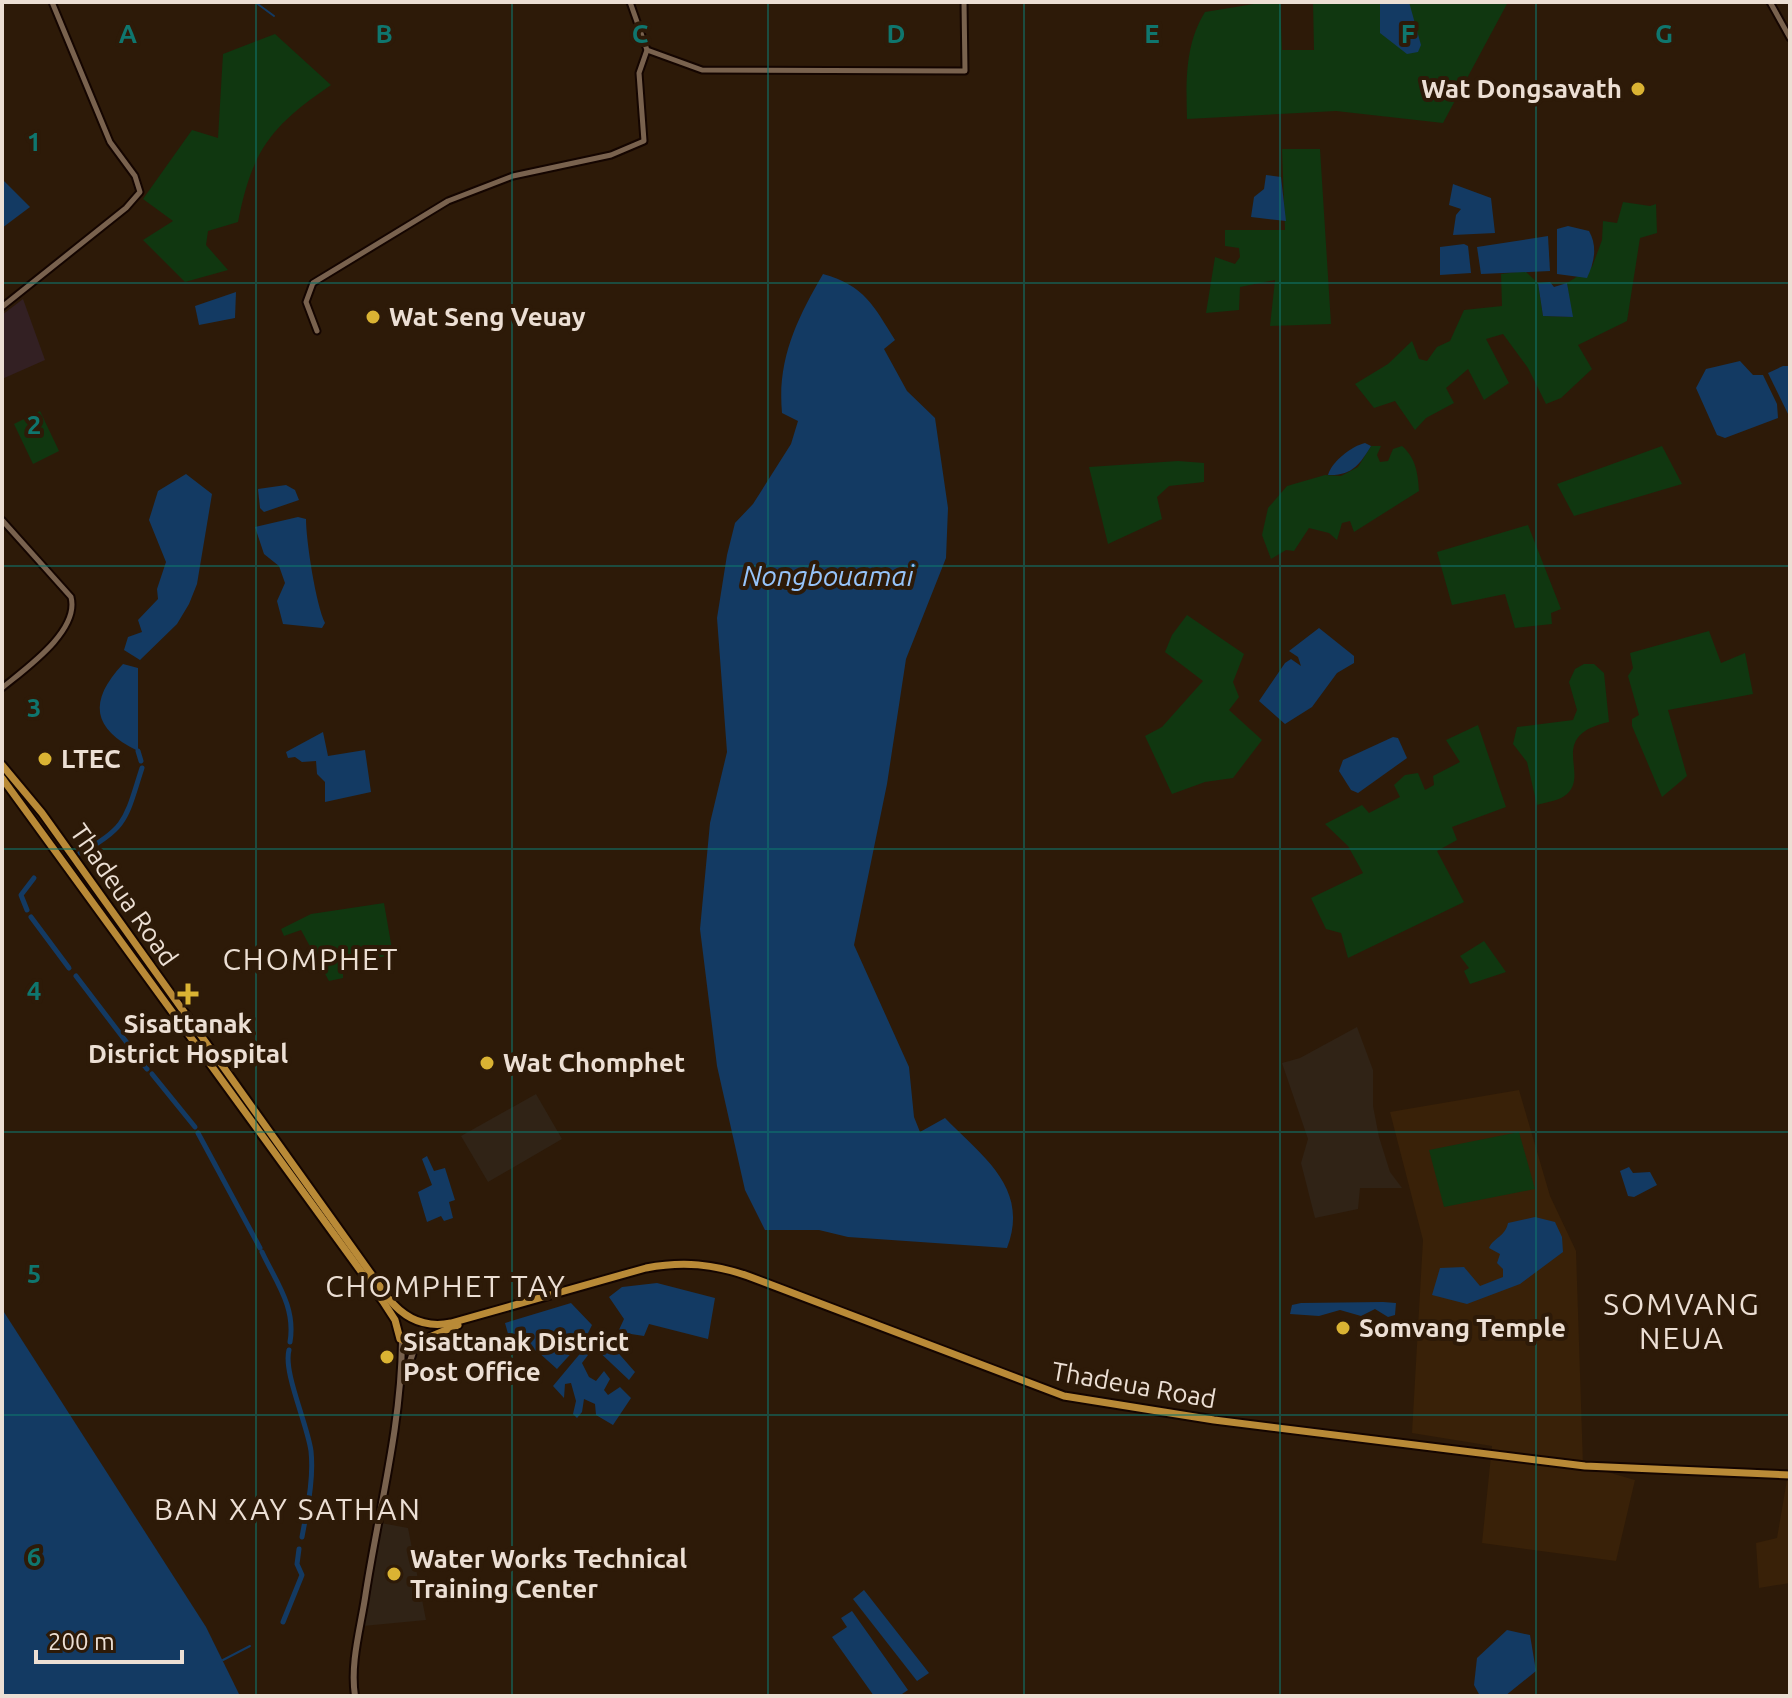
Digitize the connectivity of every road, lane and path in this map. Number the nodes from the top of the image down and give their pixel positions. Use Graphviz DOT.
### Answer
graph roads {
  1 [pos="52,2"];
  2 [pos="630,2"];
  3 [pos="964,2"];
  4 [pos="1770,2"];
  5 [pos="1790,38"];
  6 [pos="647,50"];
  7 [pos="2,307"];
  8 [pos="317,331"];
  9 [pos="2,520"];
  10 [pos="2,688"];
  11 [pos="2,765"];
  12 [pos="2,778"];
  13 [pos="140,960"];
  14 [pos="498,1311"];
  15 [pos="416,1320"];
  16 [pos="398,1328"];
  17 [pos="418,1341"];
  18 [pos="402,1342"];
  19 [pos="401,1387"];
  20 [pos="1790,1475"];
  21 [pos="355,1696"];
  1 -- 7 [label="street"];
  2 -- 6 [label="street"];
  3 -- 6 [label="street"];
  4 -- 5 [label="street"];
  6 -- 8 [label="street"];
  9 -- 10 [label="street"];
  11 -- 13 [label="main road, Thadeua Road"];
  12 -- 13 [label="main road, Thadeua Road"];
  13 -- 15 [label="main road, Thadeua Road"];
  13 -- 16 [label="main road, Thadeua Road"];
  14 -- 15 [label="main road, Thadeua Road"];
  14 -- 17 [label="main road, Thadeua Road"];
  14 -- 20 [label="main road, Thadeua Road"];
  15 -- 16 [label="main road"];
  15 -- 17 [label="main road"];
  16 -- 18 [label="main road"];
  17 -- 18 [label="main road"];
  17 -- 19 [label="main road"];
  18 -- 19 [label="main road"];
  19 -- 21 [label="main road"];
}
